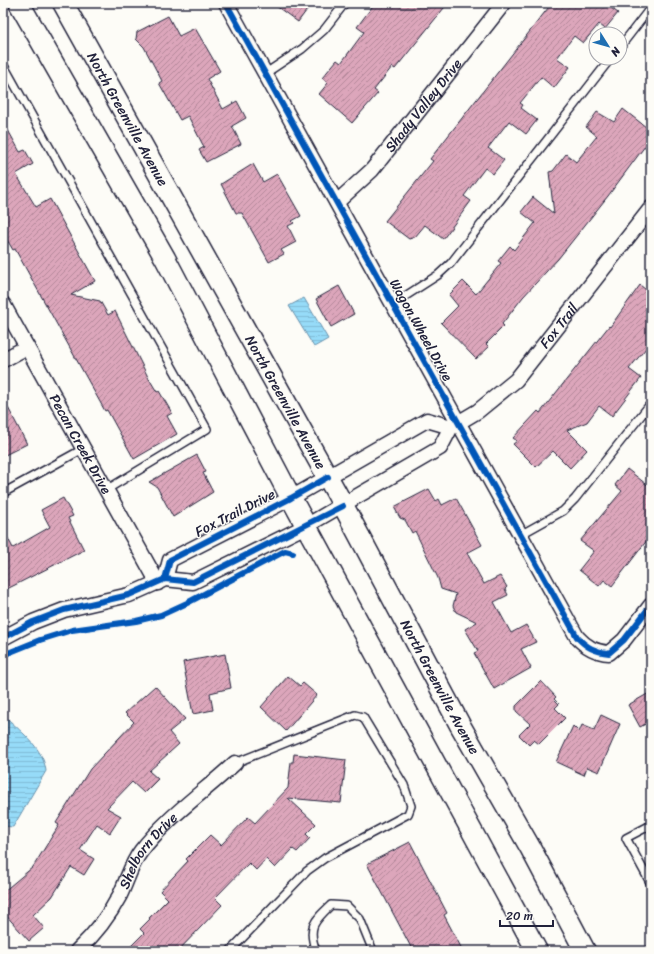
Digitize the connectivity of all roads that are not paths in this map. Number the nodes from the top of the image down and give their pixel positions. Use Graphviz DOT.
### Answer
graph roads {
  1 [pos="19,3"];
  2 [pos="63,3"];
  3 [pos="226,3"];
  4 [pos="345,3"];
  5 [pos="504,3"];
  6 [pos="651,7"];
  7 [pos="628,37"];
  8 [pos="3,64"];
  9 [pos="606,66"];
  10 [pos="266,73"];
  11 [pos="336,202"];
  12 [pos="651,208"];
  13 [pos="3,304"];
  14 [pos="393,304"];
  15 [pos="27,347"];
  16 [pos="3,360"];
  17 [pos="651,403"];
  18 [pos="455,425"];
  19 [pos="84,449"];
  20 [pos="328,477"];
  21 [pos="106,490"];
  22 [pos="3,492"];
  23 [pos="291,498"];
  24 [pos="343,506"];
  25 [pos="306,526"];
  26 [pos="520,534"];
  27 [pos="162,581"];
  28 [pos="651,605"];
  29 [pos="3,638"];
  30 [pos="235,763"];
  31 [pos="651,825"];
  32 [pos="651,884"];
  33 [pos="651,949"];
  34 [pos="77,951"];
  35 [pos="230,951"];
  36 [pos="316,951"];
  37 [pos="373,951"];
  38 [pos="537,951"];
  39 [pos="584,951"];
  40 [pos="648,951"];
  1 -- 23 [label="main road"];
  2 -- 20 [label="main road, North Greenville Avenue"];
  3 -- 10 [label="street, Wagon Wheel Drive"];
  4 -- 10 [label="lane"];
  5 -- 11 [label="street, Shady Valley Drive"];
  6 -- 7 [label="lane"];
  8 -- 21 [label="lane"];
  9 -- 14 [label="lane"];
  10 -- 11 [label="street, Wagon Wheel Drive"];
  11 -- 14 [label="street, Wagon Wheel Drive"];
  12 -- 18 [label="street, Fox Trail"];
  13 -- 15 [label="street, Pecan Creek Drive"];
  14 -- 18 [label="street, Wagon Wheel Drive"];
  15 -- 16 [label="street"];
  15 -- 19 [label="street, Pecan Creek Drive"];
  17 -- 26 [label="lane"];
  18 -- 20 [label="street"];
  18 -- 24 [label="street, Fox Trail"];
  18 -- 26 [label="street, Wagon Wheel Drive"];
  19 -- 21 [label="street, Pecan Creek Drive"];
  19 -- 22 [label="lane"];
  20 -- 23 [label="street, Fox Trail Drive"];
  20 -- 24 [label="main road, North Greenville Avenue"];
  21 -- 27 [label="street, Pecan Creek Drive"];
  23 -- 25 [label="main road"];
  23 -- 27 [label="street, Fox Trail Drive"];
  24 -- 25 [label="street"];
  24 -- 39 [label="main road, North Greenville Avenue"];
  25 -- 27 [label="street"];
  25 -- 38 [label="main road"];
  26 -- 28 [label="street, Wagon Wheel Drive"];
  27 -- 29 [label="street"];
  30 -- 34 [label="street, Shelborn Drive"];
  30 -- 35 [label="lane"];
  31 -- 32 [label="lane"];
  33 -- 40 [label="lane"];
  36 -- 37 [label="lane"];
}
